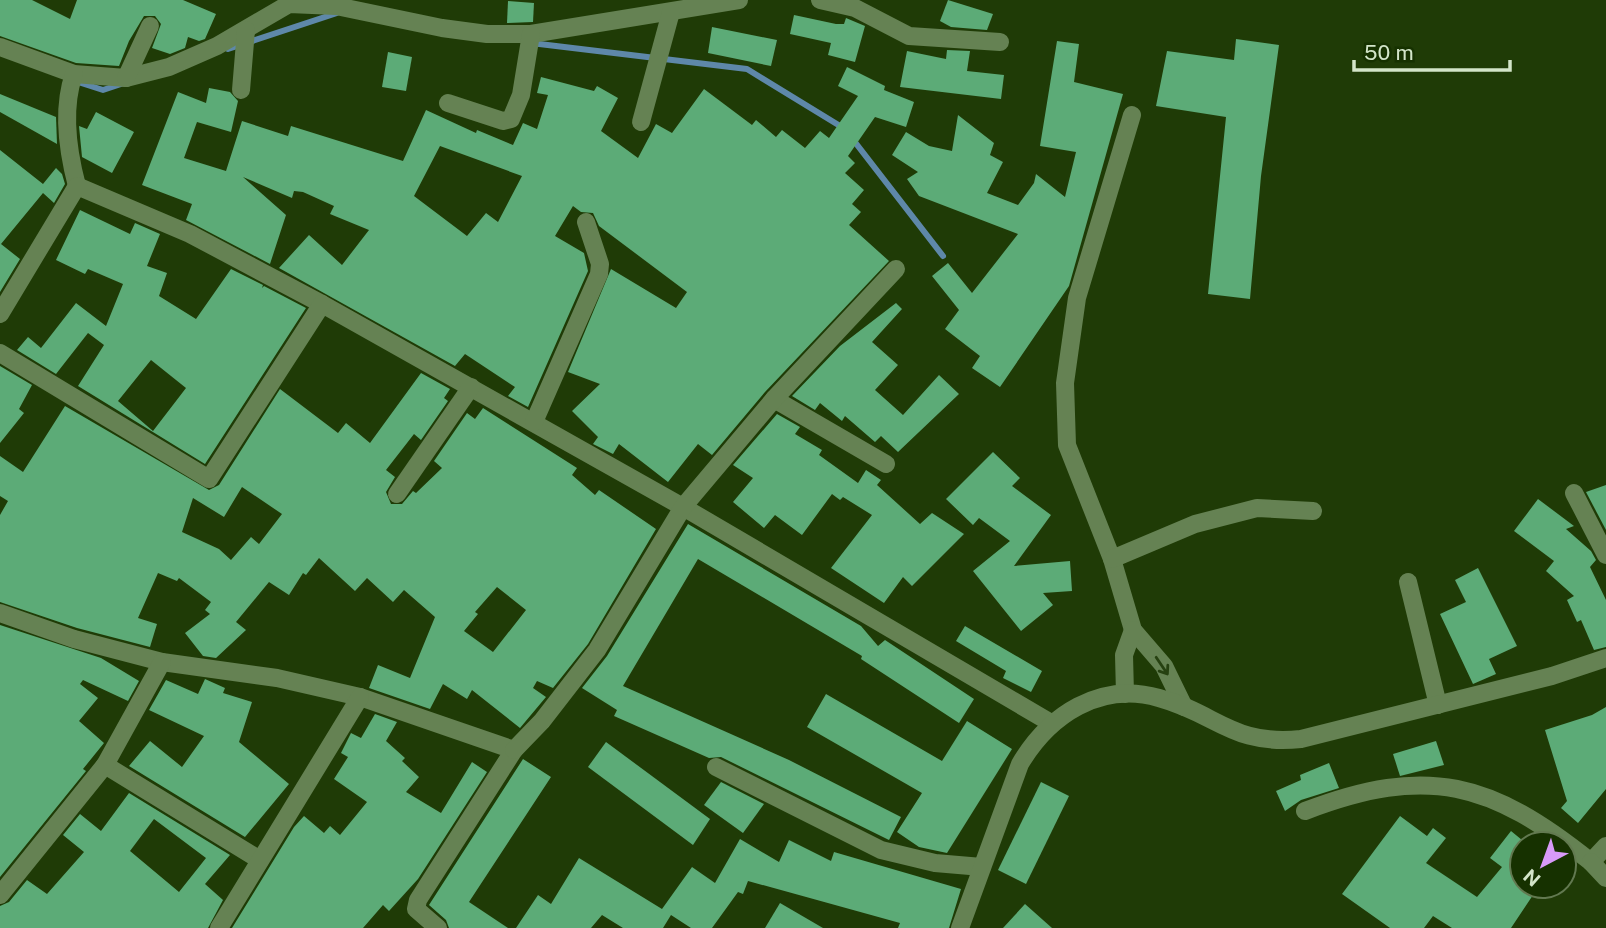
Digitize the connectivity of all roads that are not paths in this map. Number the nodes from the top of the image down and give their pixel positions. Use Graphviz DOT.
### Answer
graph roads {
  1 [pos="738,0"];
  2 [pos="820,0"];
  3 [pos="338,3"];
  4 [pos="671,12"];
  5 [pos="149,26"];
  6 [pos="1000,42"];
  7 [pos="245,43"];
  8 [pos="530,44"];
  9 [pos="0,47"];
  10 [pos="126,78"];
  11 [pos="72,83"];
  12 [pos="241,90"];
  13 [pos="448,103"];
  14 [pos="1132,115"];
  15 [pos="640,122"];
  16 [pos="77,186"];
  17 [pos="586,222"];
  18 [pos="896,269"];
  19 [pos="323,304"];
  20 [pos="0,314"];
  21 [pos="0,353"];
  22 [pos="471,387"];
  23 [pos="774,399"];
  24 [pos="534,422"];
  25 [pos="886,464"];
  26 [pos="1574,492"];
  27 [pos="397,494"];
  28 [pos="683,507"];
  29 [pos="1313,511"];
  30 [pos="1606,555"];
  31 [pos="1112,559"];
  32 [pos="1408,582"];
  33 [pos="0,613"];
  34 [pos="1133,630"];
  35 [pos="1606,658"];
  36 [pos="162,662"];
  37 [pos="1117,695"];
  38 [pos="360,697"];
  39 [pos="1438,705"];
  40 [pos="1184,707"];
  41 [pos="1051,723"];
  42 [pos="514,750"];
  43 [pos="106,765"];
  44 [pos="716,768"];
  45 [pos="1306,811"];
  46 [pos="1606,846"];
  47 [pos="260,860"];
  48 [pos="1591,862"];
  49 [pos="982,867"];
  50 [pos="1606,878"];
  51 [pos="0,895"];
  52 [pos="967,924"];
  53 [pos="219,928"];
  54 [pos="438,928"];
  1 -- 4 [label="street"];
  2 -- 6 [label="street"];
  3 -- 7 [label="street"];
  3 -- 8 [label="street"];
  4 -- 8 [label="street"];
  4 -- 15 [label="street"];
  5 -- 10 [label="street"];
  7 -- 10 [label="street"];
  7 -- 12 [label="street"];
  8 -- 13 [label="street"];
  9 -- 11 [label="street"];
  10 -- 11 [label="street"];
  11 -- 16 [label="street"];
  14 -- 31 [label="street"];
  16 -- 19 [label="street"];
  16 -- 20 [label="street"];
  17 -- 24 [label="street"];
  18 -- 23 [label="street"];
  19 -- 21 [label="street"];
  19 -- 22 [label="street"];
  22 -- 24 [label="street"];
  22 -- 27 [label="street"];
  23 -- 25 [label="street"];
  23 -- 28 [label="street"];
  24 -- 28 [label="street"];
  26 -- 30 [label="street"];
  28 -- 41 [label="street"];
  28 -- 42 [label="street"];
  29 -- 31 [label="street"];
  31 -- 34 [label="street"];
  32 -- 39 [label="street"];
  33 -- 36 [label="street"];
  34 -- 37 [label="street"];
  34 -- 40 [label="street, one-way"];
  35 -- 39 [label="street"];
  36 -- 38 [label="street"];
  36 -- 43 [label="street"];
  37 -- 40 [label="street"];
  37 -- 41 [label="street"];
  38 -- 42 [label="street"];
  38 -- 47 [label="street"];
  39 -- 40 [label="street"];
  41 -- 49 [label="street"];
  42 -- 54 [label="street"];
  43 -- 47 [label="street"];
  43 -- 51 [label="street"];
  44 -- 49 [label="street"];
  45 -- 48 [label="street"];
  46 -- 48 [label="street"];
  47 -- 53 [label="street"];
  48 -- 50 [label="street"];
  49 -- 52 [label="street"];
}
